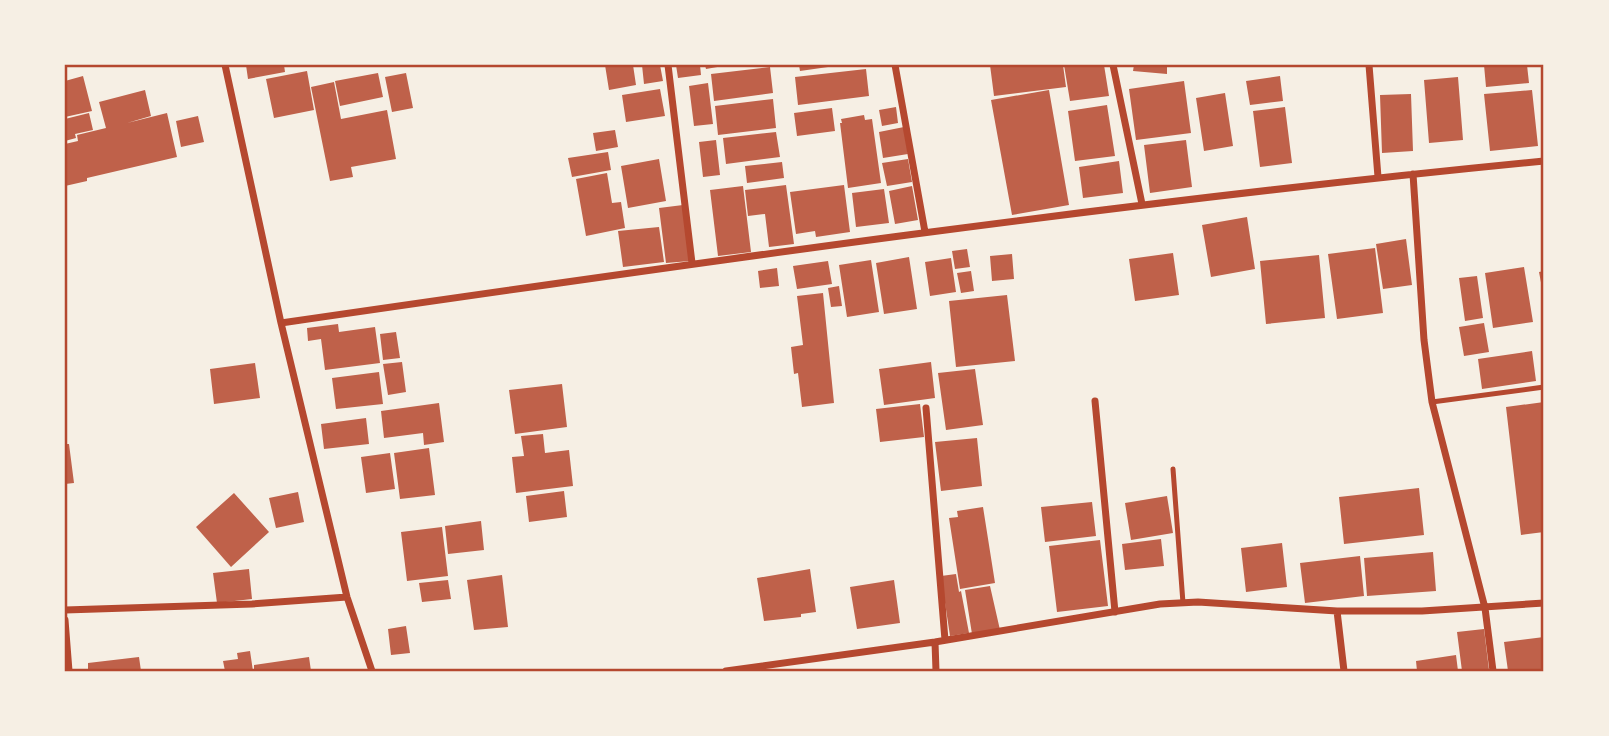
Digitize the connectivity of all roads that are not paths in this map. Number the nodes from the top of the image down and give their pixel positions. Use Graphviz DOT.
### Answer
graph roads {
  1 [pos="225,65"];
  2 [pos="668,65"];
  3 [pos="895,65"];
  4 [pos="1113,65"];
  5 [pos="1369,65"];
  6 [pos="1544,161"];
  7 [pos="1413,174"];
  8 [pos="1378,177"];
  9 [pos="1142,204"];
  10 [pos="925,232"];
  11 [pos="691,263"];
  12 [pos="281,323"];
  13 [pos="1544,387"];
  14 [pos="1095,401"];
  15 [pos="1432,402"];
  16 [pos="926,408"];
  17 [pos="1173,469"];
  18 [pos="347,597"];
  19 [pos="1183,603"];
  20 [pos="1544,603"];
  21 [pos="1485,608"];
  22 [pos="65,610"];
  23 [pos="1337,611"];
  24 [pos="1115,612"];
  25 [pos="65,621"];
  26 [pos="945,640"];
  27 [pos="935,642"];
  28 [pos="69,671"];
  29 [pos="372,671"];
  30 [pos="726,671"];
  31 [pos="936,671"];
  32 [pos="1344,671"];
  33 [pos="1493,671"];
  1 -- 12 [label="street"];
  2 -- 11 [label="street"];
  3 -- 10 [label="street"];
  4 -- 9 [label="street"];
  5 -- 8 [label="street"];
  6 -- 7 [label="street"];
  7 -- 8 [label="street"];
  7 -- 15 [label="street"];
  8 -- 9 [label="street"];
  9 -- 10 [label="street"];
  10 -- 11 [label="street"];
  11 -- 12 [label="street"];
  12 -- 18 [label="street"];
  13 -- 15 [label="lane"];
  14 -- 24 [label="street"];
  15 -- 21 [label="street"];
  16 -- 26 [label="street"];
  17 -- 19 [label="lane"];
  18 -- 22 [label="street"];
  18 -- 29 [label="street"];
  19 -- 23 [label="street"];
  19 -- 24 [label="street"];
  20 -- 21 [label="street"];
  21 -- 23 [label="street"];
  21 -- 33 [label="street"];
  23 -- 32 [label="street"];
  24 -- 26 [label="street"];
  25 -- 28 [label="street"];
  26 -- 27 [label="street"];
  27 -- 30 [label="street"];
  27 -- 31 [label="street"];
}
